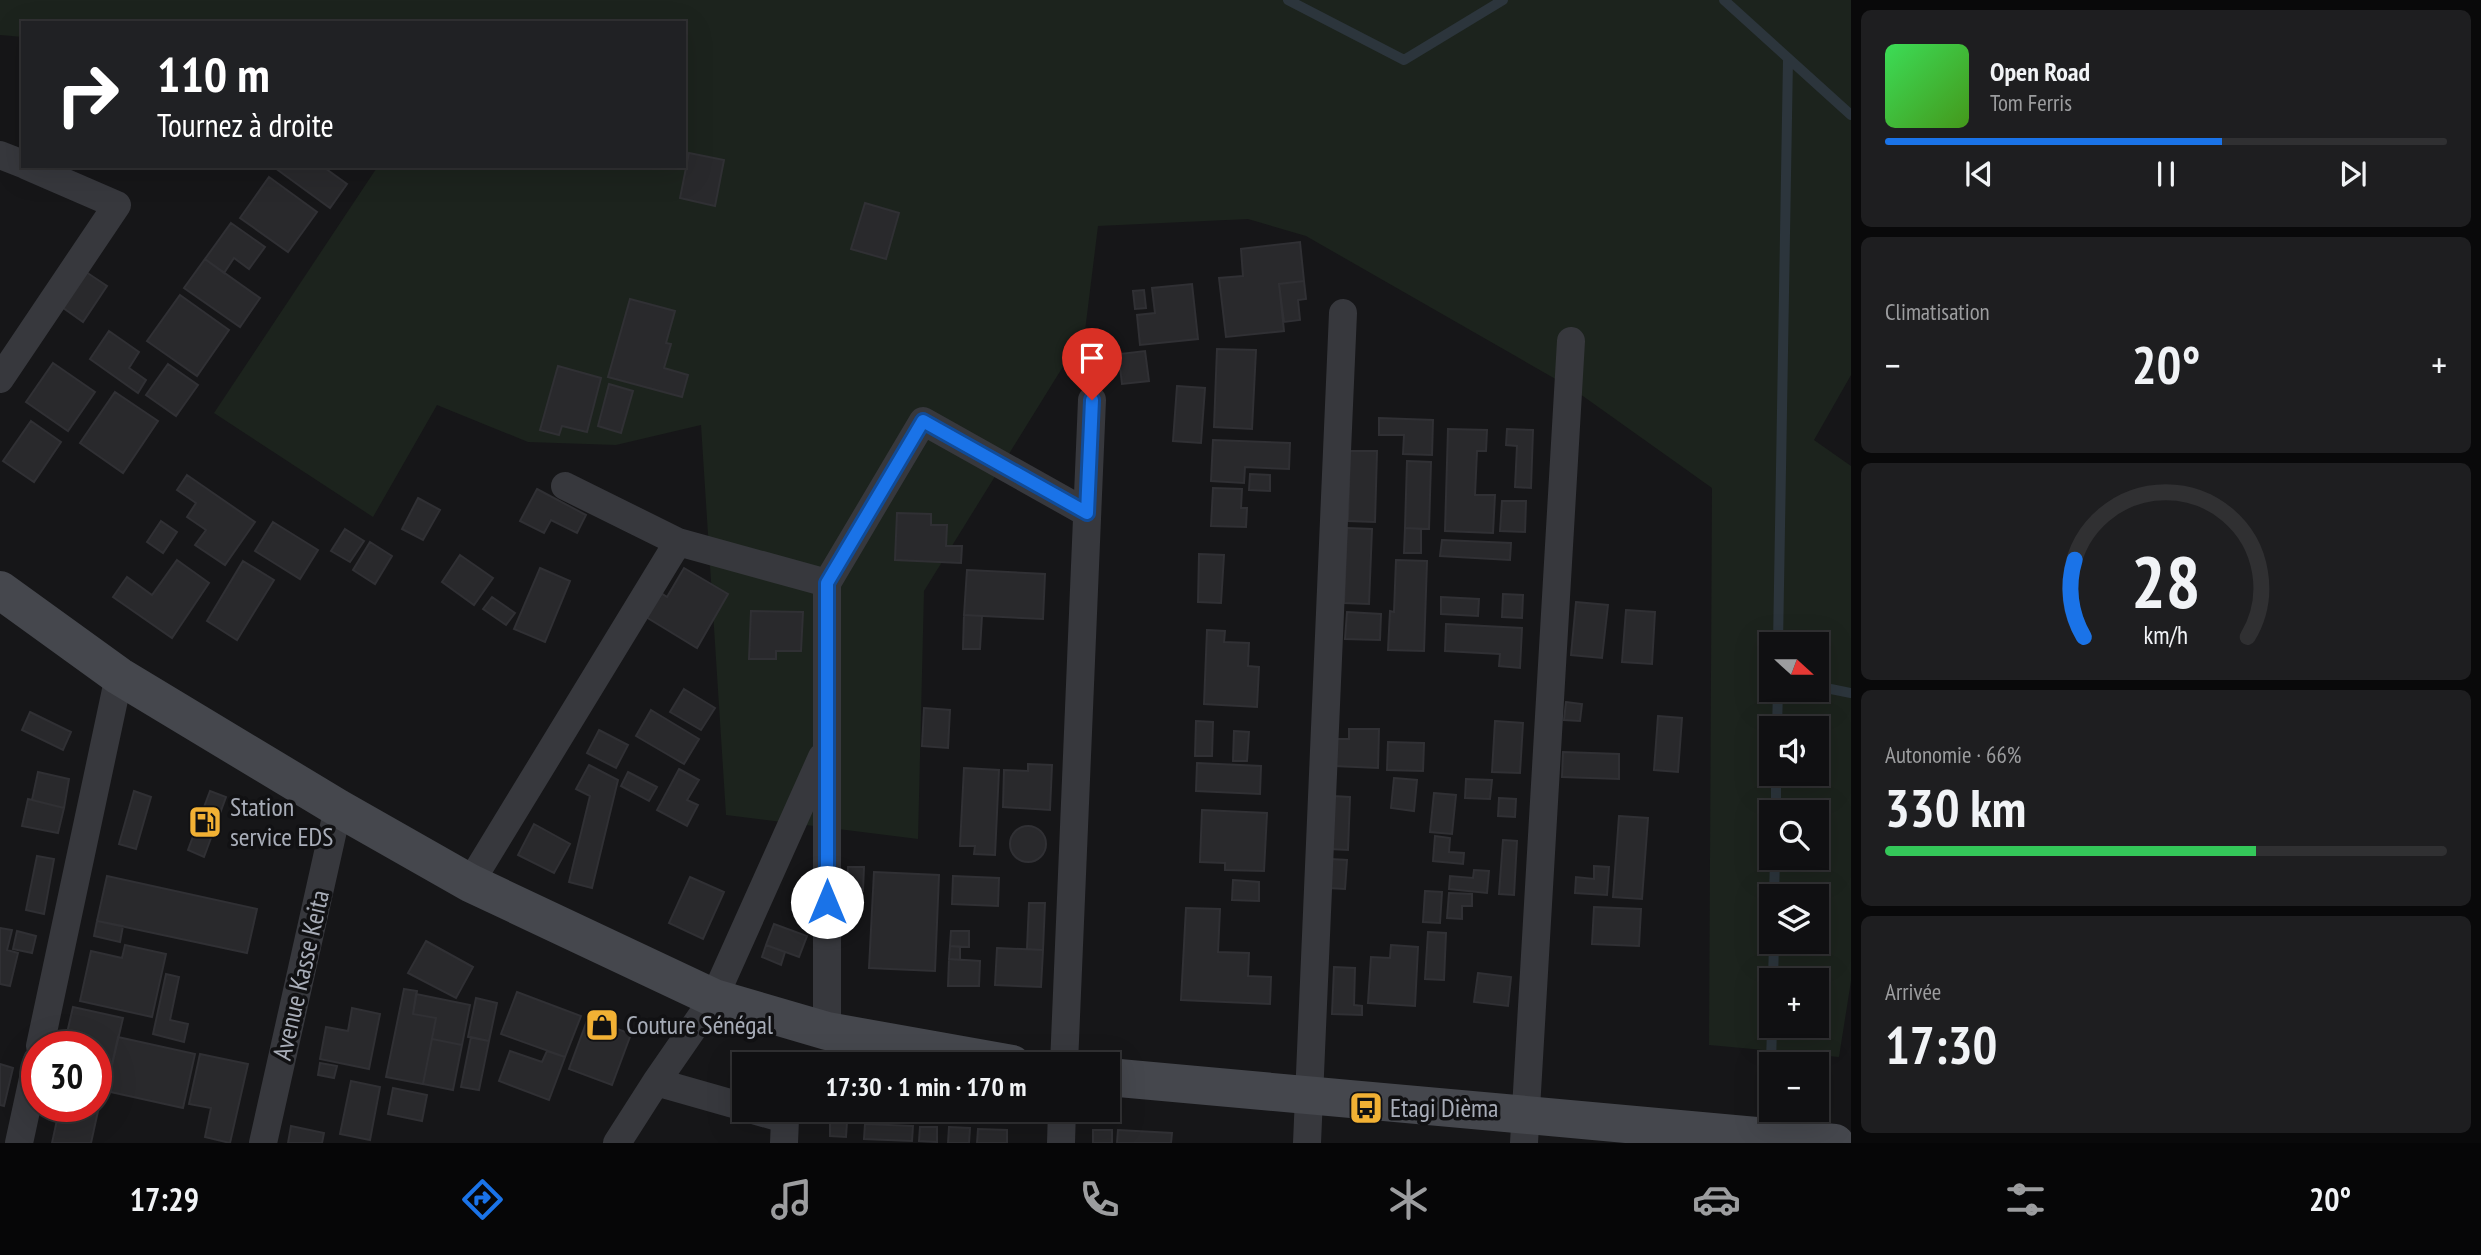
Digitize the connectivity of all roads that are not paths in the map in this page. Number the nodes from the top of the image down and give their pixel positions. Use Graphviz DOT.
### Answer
graph roads {
  1 [pos="0,155"];
  2 [pos="21,163"];
  3 [pos="32,168"];
  4 [pos="1343,313"];
  5 [pos="1571,341"];
  6 [pos="0,379"];
  7 [pos="1092,400"];
  8 [pos="565,486"];
  9 [pos="1087,513"];
  10 [pos="678,542"];
  11 [pos="827,583"];
  12 [pos="0,590"];
  13 [pos="119,676"];
  14 [pos="827,748"];
  15 [pos="338,808"];
  16 [pos="470,883"];
  17 [pos="714,998"];
  18 [pos="43,1031"];
  19 [pos="827,1031"];
  20 [pos="945,1052"];
  21 [pos="1065,1052"];
  22 [pos="1120,1078"];
  23 [pos="656,1082"];
  24 [pos="1308,1096"];
  25 [pos="732,1104"];
  26 [pos="24,1122"];
  27 [pos="785,1122"];
  28 [pos="1062,1122"];
  29 [pos="1524,1129"];
  30 [pos="19,1143"];
  31 [pos="264,1143"];
  32 [pos="617,1143"];
  33 [pos="784,1143"];
  34 [pos="1061,1143"];
  35 [pos="1307,1143"];
  36 [pos="1835,1143"];
  1 -- 2 [label="street"];
  3 -- 6 [label="street"];
  4 -- 24 [label="street"];
  5 -- 29 [label="street"];
  7 -- 9 [label="street"];
  8 -- 10 [label="street"];
  9 -- 11 [label="street"];
  9 -- 21 [label="street"];
  10 -- 11 [label="street"];
  10 -- 16 [label="street"];
  11 -- 14 [label="street"];
  12 -- 13 [label="main road"];
  13 -- 15 [label="main road"];
  13 -- 18 [label="street"];
  14 -- 17 [label="street"];
  14 -- 19 [label="street"];
  15 -- 16 [label="main road"];
  15 -- 31 [label="street, Avenue Kasse Keita"];
  16 -- 17 [label="main road"];
  17 -- 19 [label="main road"];
  17 -- 23 [label="street"];
  19 -- 20 [label="main road"];
  22 -- 24 [label="main road"];
  23 -- 25 [label="street"];
  23 -- 32 [label="street"];
  24 -- 29 [label="main road"];
  24 -- 35 [label="street"];
  26 -- 30 [label="street"];
  27 -- 33 [label="street"];
  28 -- 34 [label="street"];
  29 -- 36 [label="main road"];
}
